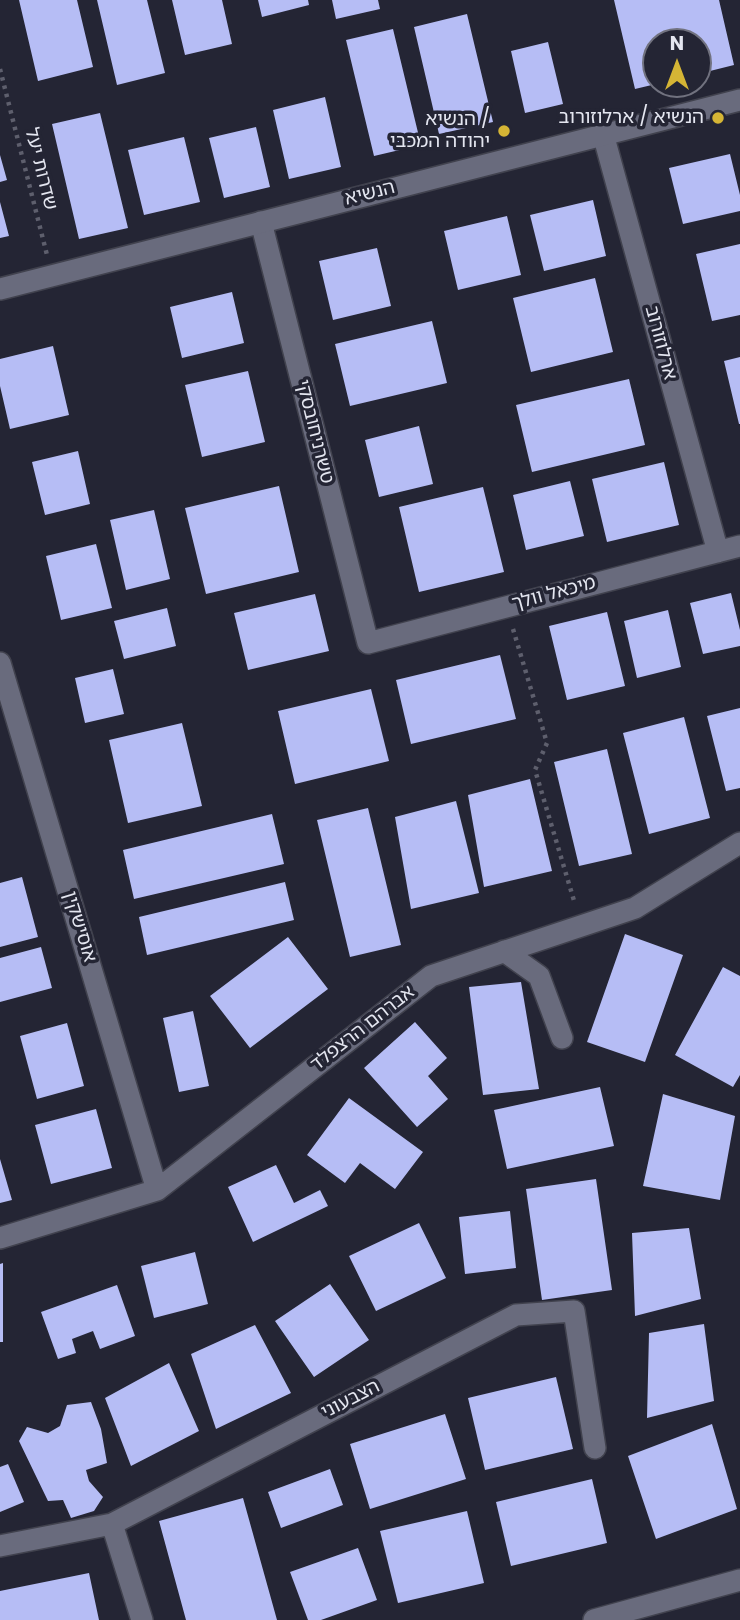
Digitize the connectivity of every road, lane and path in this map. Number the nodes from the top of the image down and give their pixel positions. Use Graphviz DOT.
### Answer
graph roads {
  1 [pos="0,69"];
  2 [pos="740,100"];
  3 [pos="603,134"];
  4 [pos="261,222"];
  5 [pos="52,276"];
  6 [pos="0,289"];
  7 [pos="740,546"];
  8 [pos="718,552"];
  9 [pos="507,606"];
  10 [pos="368,643"];
  11 [pos="0,663"];
  12 [pos="740,843"];
  13 [pos="581,925"];
  14 [pos="504,951"];
  15 [pos="562,1038"];
  16 [pos="157,1190"];
  17 [pos="0,1238"];
  18 [pos="595,1448"];
  19 [pos="112,1524"];
  20 [pos="0,1546"];
  21 [pos="740,1580"];
  22 [pos="142,1620"];
  23 [pos="594,1620"];
  1 -- 5 [label="path, שדרות יעל"];
  2 -- 3 [label="street, הנשיא"];
  3 -- 4 [label="street, הנשיא"];
  3 -- 8 [label="street, ארלוזורוב"];
  4 -- 5 [label="street, הנשיא"];
  4 -- 10 [label="street, טשרניחובסקי"];
  5 -- 6 [label="street, הנשיא"];
  7 -- 8 [label="street, מיכאל וולך"];
  8 -- 9 [label="street, מיכאל וולך"];
  9 -- 10 [label="street, מיכאל וולך"];
  9 -- 13 [label="path"];
  11 -- 16 [label="street, אוסישקין"];
  12 -- 13 [label="street, אברהם הרצפלד"];
  13 -- 14 [label="street, אברהם הרצפלד"];
  14 -- 15 [label="street"];
  14 -- 16 [label="street, אברהם הרצפלד"];
  16 -- 17 [label="street, אברהם הרצפלד"];
  18 -- 19 [label="street, הצבעוני"];
  19 -- 20 [label="street, הצבעוני"];
  19 -- 22 [label="street"];
  21 -- 23 [label="street"];
}
